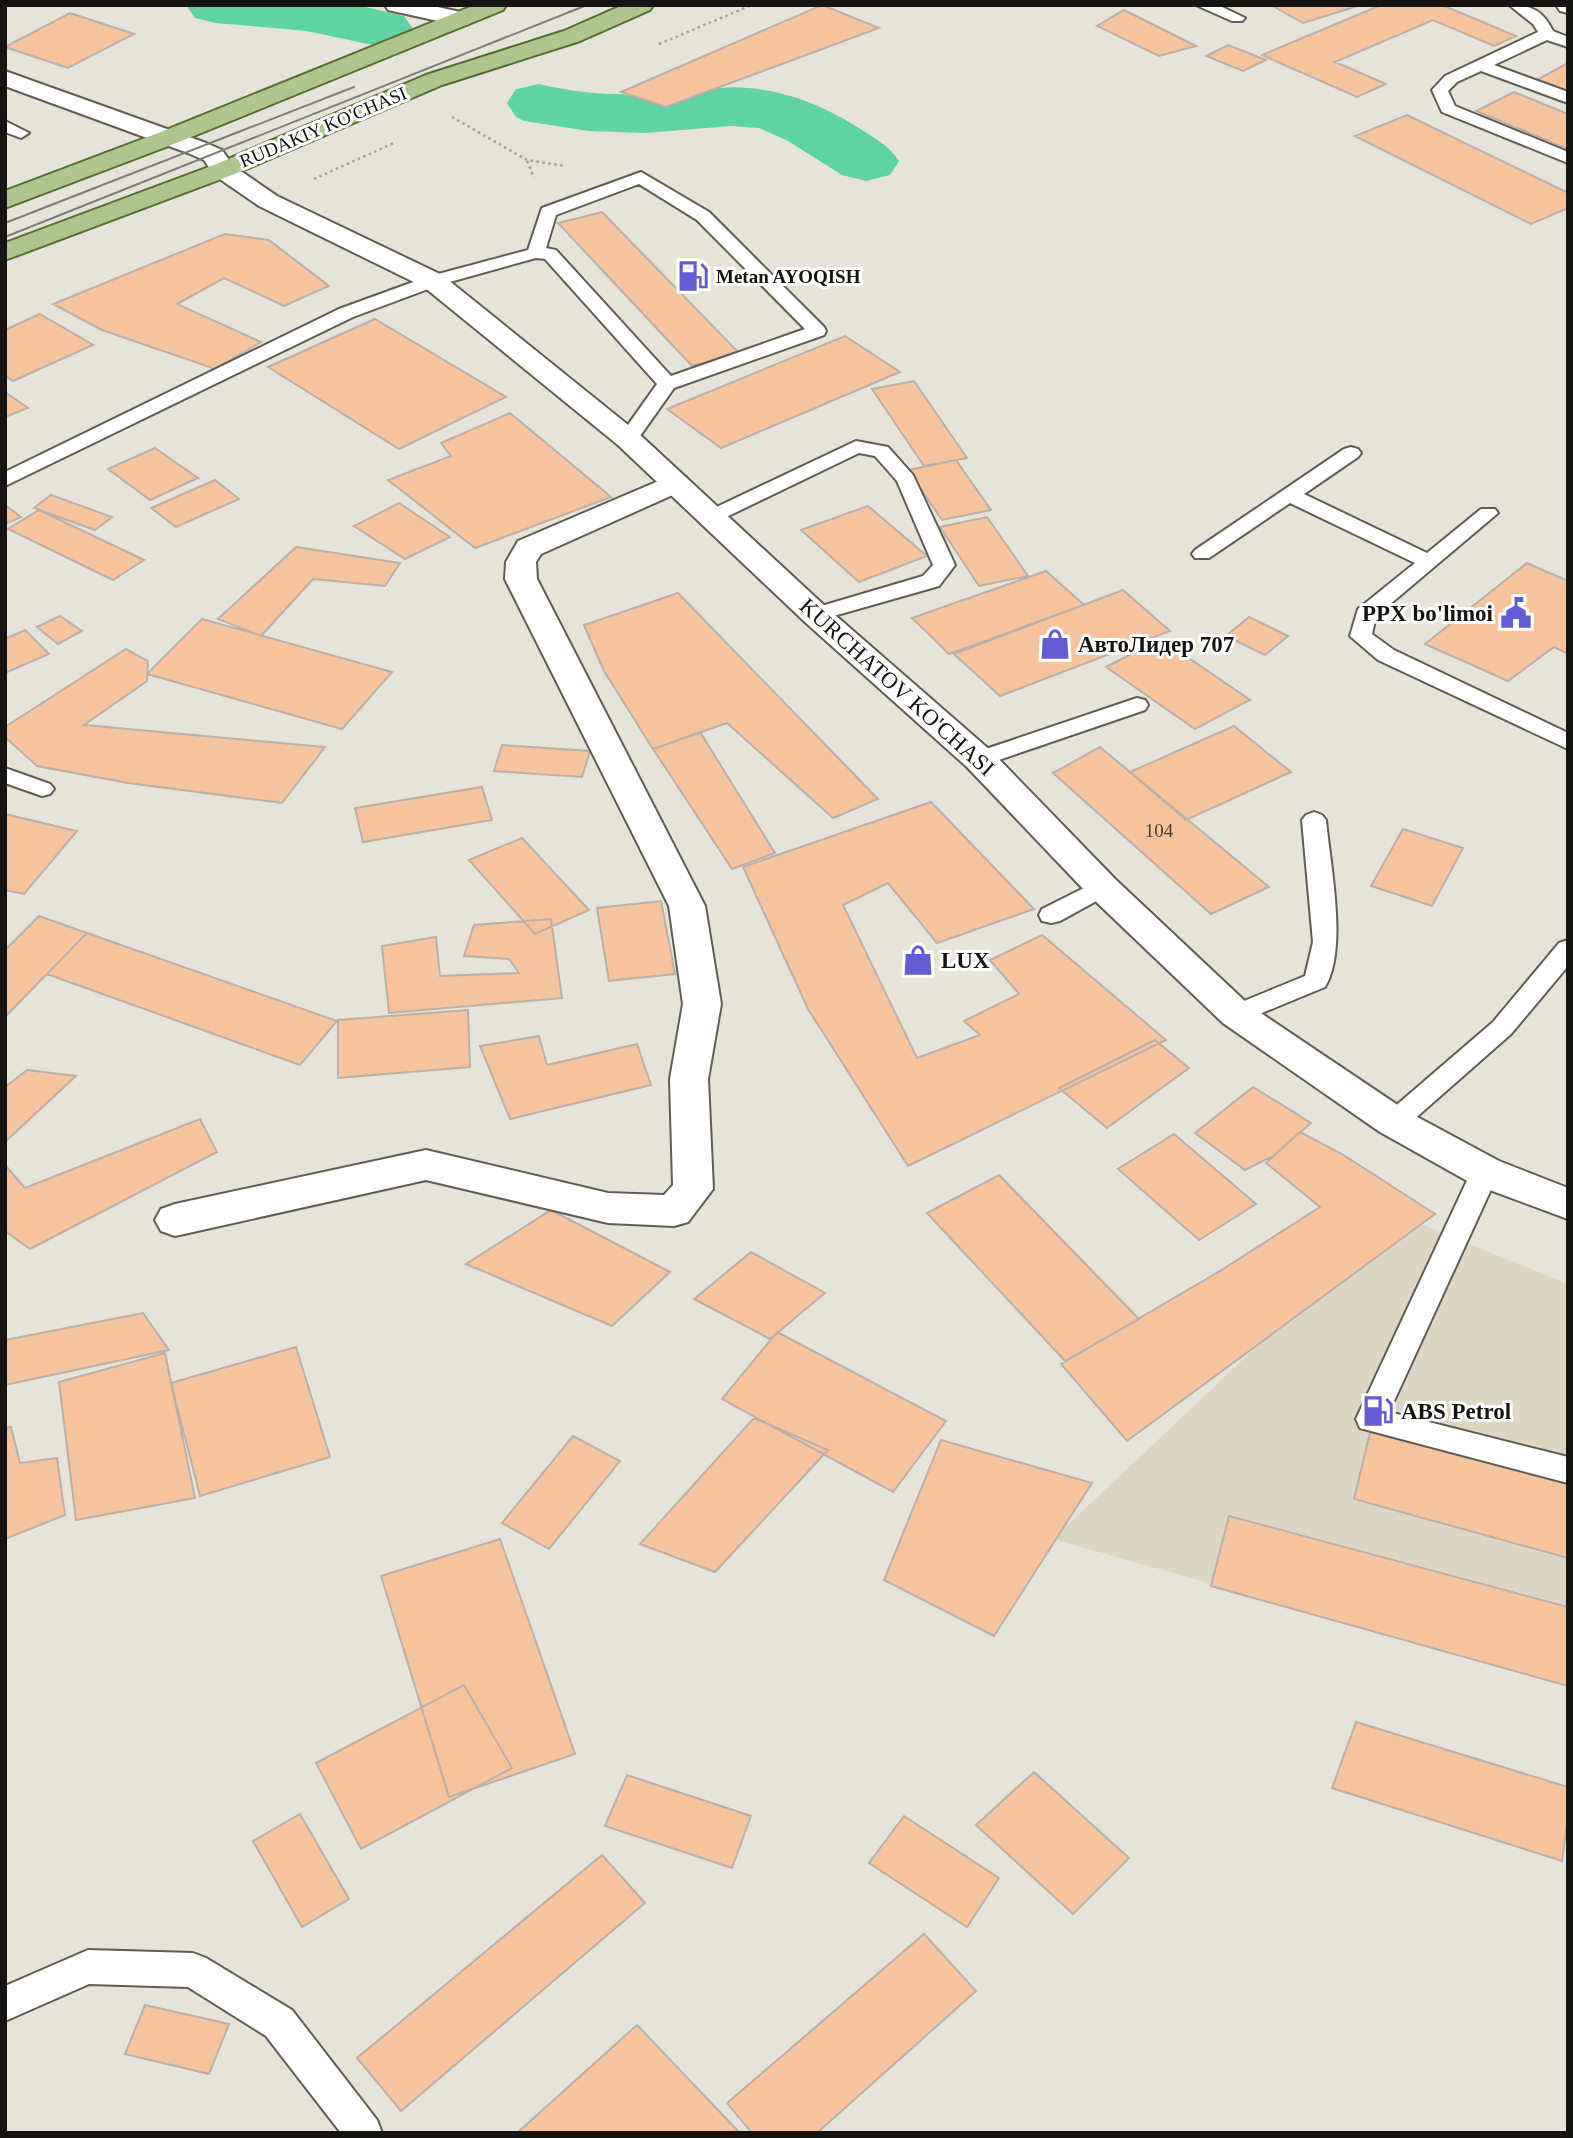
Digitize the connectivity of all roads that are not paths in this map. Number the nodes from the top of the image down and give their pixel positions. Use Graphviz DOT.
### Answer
graph roads {
  1 [pos="396,5"];
  2 [pos="495,5"];
  3 [pos="642,5"];
  4 [pos="1204,5"];
  5 [pos="1517,5"];
  6 [pos="1237,18"];
  7 [pos="461,19"];
  8 [pos="1546,34"];
  9 [pos="1568,42"];
  10 [pos="1481,65"];
  11 [pos="5,78"];
  12 [pos="1568,98"];
  13 [pos="170,137"];
  14 [pos="1568,158"];
  15 [pos="223,170"];
  16 [pos="5,200"];
  17 [pos="5,252"];
  18 [pos="536,253"];
  19 [pos="433,281"];
  20 [pos="667,384"];
  21 [pos="628,439"];
  22 [pos="1351,453"];
  23 [pos="5,480"];
  24 [pos="676,483"];
  25 [pos="1289,495"];
  26 [pos="1488,513"];
  27 [pos="710,517"];
  28 [pos="1202,554"];
  29 [pos="1429,562"];
  30 [pos="816,615"];
  31 [pos="1137,705"];
  32 [pos="1568,742"];
  33 [pos="979,758"];
  34 [pos="5,775"];
  35 [pos="42,789"];
  36 [pos="1314,820"];
  37 [pos="1102,887"];
  38 [pos="1051,915"];
  39 [pos="1568,949"];
  40 [pos="1236,1014"];
  41 [pos="1394,1122"];
  42 [pos="1485,1172"];
  43 [pos="1568,1205"];
  44 [pos="175,1220"];
  45 [pos="1568,1470"];
  46 [pos="5,2004"];
  47 [pos="364,2133"];
  1 -- 7 [label="main road"];
  2 -- 7 [label="main road"];
  3 -- 15 [label="main road, RUDAKIY KO'CHASI"];
  4 -- 6 [label="lane"];
  5 -- 8 [label="lane"];
  7 -- 13 [label="main road"];
  8 -- 9 [label="lane"];
  8 -- 10 [label="lane"];
  10 -- 12 [label="lane"];
  10 -- 14 [label="lane"];
  11 -- 13 [label="main road, KURCHATOV KO'CHASI"];
  13 -- 15 [label="main road, KURCHATOV KO'CHASI"];
  13 -- 16 [label="main road"];
  15 -- 17 [label="main road, RUDAKIY KO'CHASI"];
  15 -- 19 [label="main road, KURCHATOV KO'CHASI"];
  18 -- 19 [label="lane"];
  18 -- 20 [label="lane"];
  18 -- 20 [label="lane"];
  19 -- 21 [label="main road, KURCHATOV KO'CHASI"];
  19 -- 23 [label="lane"];
  20 -- 21 [label="lane"];
  21 -- 24 [label="main road, KURCHATOV KO'CHASI"];
  22 -- 25 [label="lane"];
  24 -- 27 [label="main road, KURCHATOV KO'CHASI"];
  24 -- 44 [label="main road"];
  25 -- 28 [label="lane"];
  25 -- 29 [label="lane"];
  26 -- 29 [label="lane"];
  27 -- 30 [label="main road, KURCHATOV KO'CHASI"];
  27 -- 30 [label="lane"];
  29 -- 32 [label="lane"];
  30 -- 33 [label="main road, KURCHATOV KO'CHASI"];
  31 -- 33 [label="lane"];
  33 -- 37 [label="main road, KURCHATOV KO'CHASI"];
  34 -- 35 [label="lane"];
  36 -- 40 [label="lane"];
  37 -- 38 [label="lane"];
  37 -- 40 [label="main road, KURCHATOV KO'CHASI"];
  39 -- 41 [label="lane"];
  40 -- 41 [label="main road, KURCHATOV KO'CHASI"];
  41 -- 42 [label="main road, KURCHATOV KO'CHASI"];
  42 -- 43 [label="main road, KURCHATOV KO'CHASI"];
  42 -- 45 [label="lane"];
  46 -- 47 [label="lane"];
}
